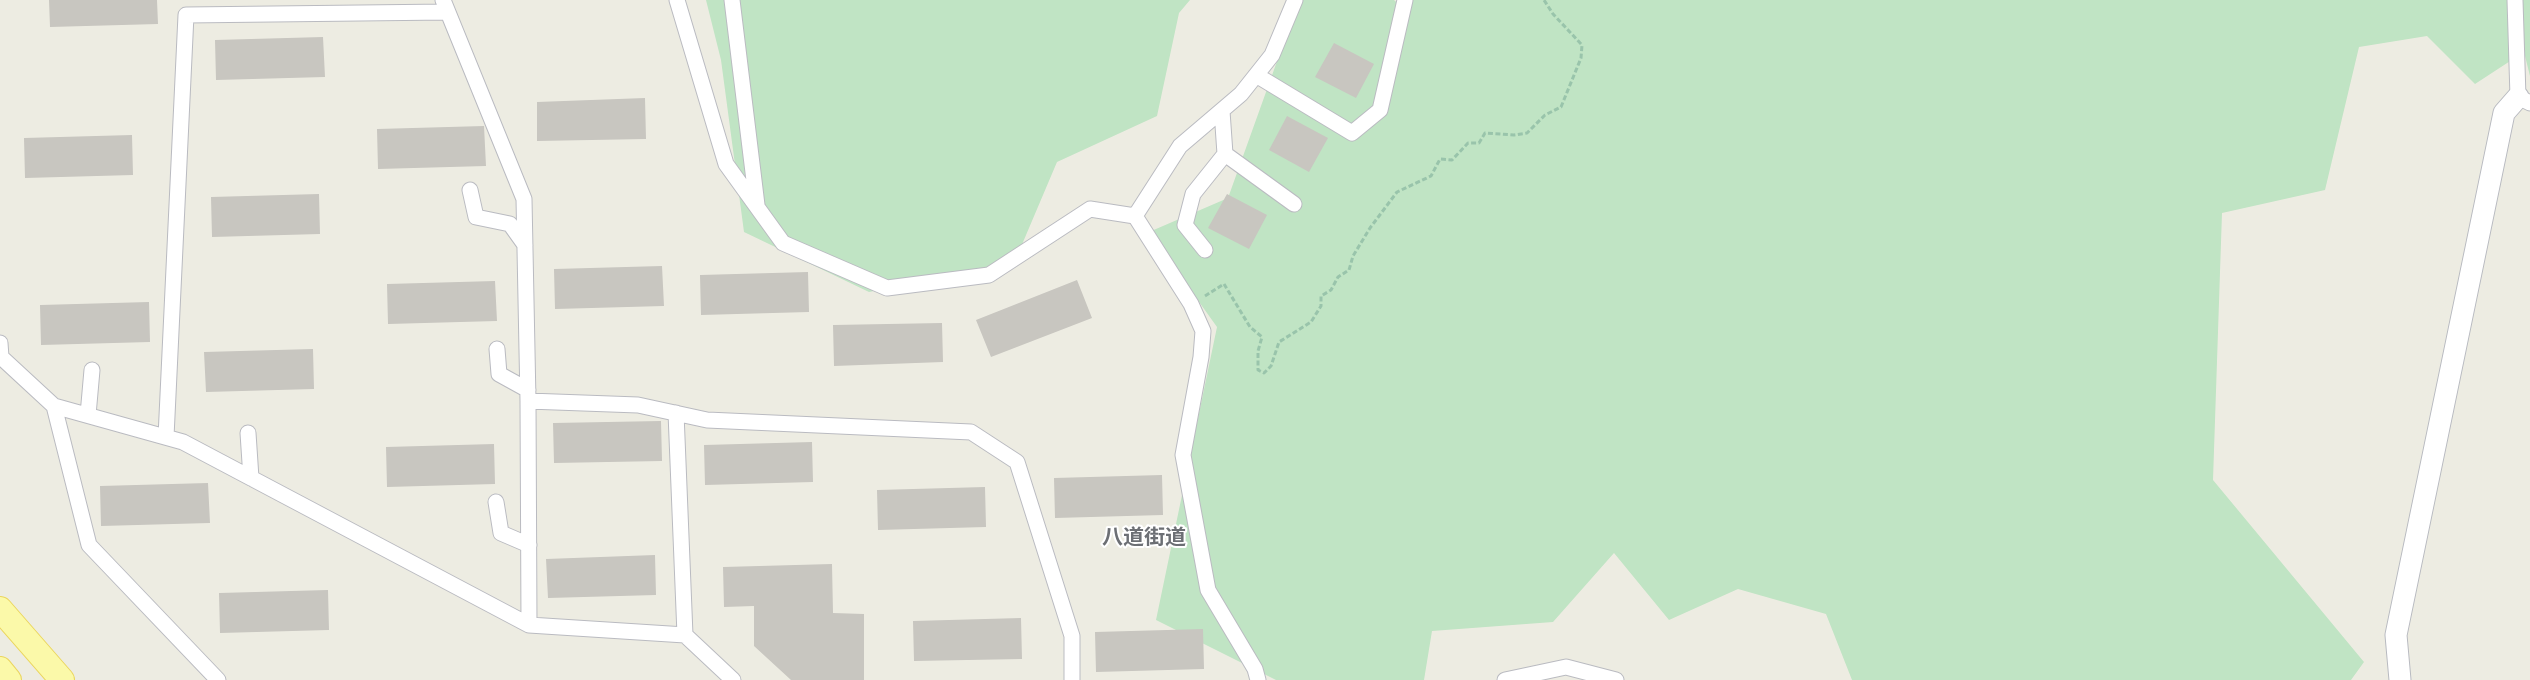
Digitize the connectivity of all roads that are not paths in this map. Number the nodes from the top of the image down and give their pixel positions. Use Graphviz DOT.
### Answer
graph roads {
  1 [pos="677,0"];
  2 [pos="732,0"];
  3 [pos="1295,0"];
  4 [pos="1405,0"];
  5 [pos="2516,0"];
  6 [pos="445,6"];
  7 [pos="1256,75"];
  8 [pos="2524,100"];
  9 [pos="1222,111"];
  10 [pos="1225,154"];
  11 [pos="470,190"];
  12 [pos="1294,204"];
  13 [pos="757,207"];
  14 [pos="1135,216"];
  15 [pos="525,245"];
  16 [pos="1205,250"];
  17 [pos="0,343"];
  18 [pos="497,349"];
  19 [pos="92,370"];
  20 [pos="528,395"];
  21 [pos="54,406"];
  22 [pos="676,413"];
  23 [pos="88,415"];
  24 [pos="248,433"];
  25 [pos="166,437"];
  26 [pos="251,478"];
  27 [pos="496,502"];
  28 [pos="529,545"];
  29 [pos="0,609"];
  30 [pos="529,625"];
  31 [pos="685,635"];
  32 [pos="0,669"];
  33 [pos="9,680"];
  34 [pos="62,680"];
  35 [pos="218,680"];
  36 [pos="733,680"];
  37 [pos="1072,680"];
  38 [pos="1258,680"];
  39 [pos="1505,680"];
  40 [pos="1616,680"];
  41 [pos="2400,680"];
  1 -- 13 [label="street"];
  2 -- 13 [label="street"];
  3 -- 7 [label="street"];
  4 -- 7 [label="street"];
  5 -- 8 [label="street"];
  6 -- 15 [label="street"];
  6 -- 25 [label="street"];
  7 -- 9 [label="street"];
  8 -- 41 [label="street"];
  9 -- 10 [label="street"];
  9 -- 14 [label="street"];
  10 -- 12 [label="street"];
  10 -- 16 [label="street"];
  11 -- 15 [label="street"];
  13 -- 14 [label="street"];
  14 -- 38 [label="street"];
  15 -- 20 [label="street"];
  17 -- 21 [label="street"];
  18 -- 20 [label="street"];
  19 -- 23 [label="street"];
  20 -- 22 [label="street"];
  20 -- 28 [label="street"];
  21 -- 23 [label="street"];
  21 -- 35 [label="street"];
  22 -- 31 [label="street"];
  22 -- 37 [label="street"];
  23 -- 25 [label="street"];
  24 -- 26 [label="street"];
  25 -- 26 [label="street"];
  26 -- 30 [label="street"];
  27 -- 28 [label="street"];
  28 -- 30 [label="street"];
  29 -- 34 [label="main road"];
  30 -- 31 [label="street"];
  31 -- 36 [label="street"];
  32 -- 33 [label="main road"];
  39 -- 40 [label="street"];
}
